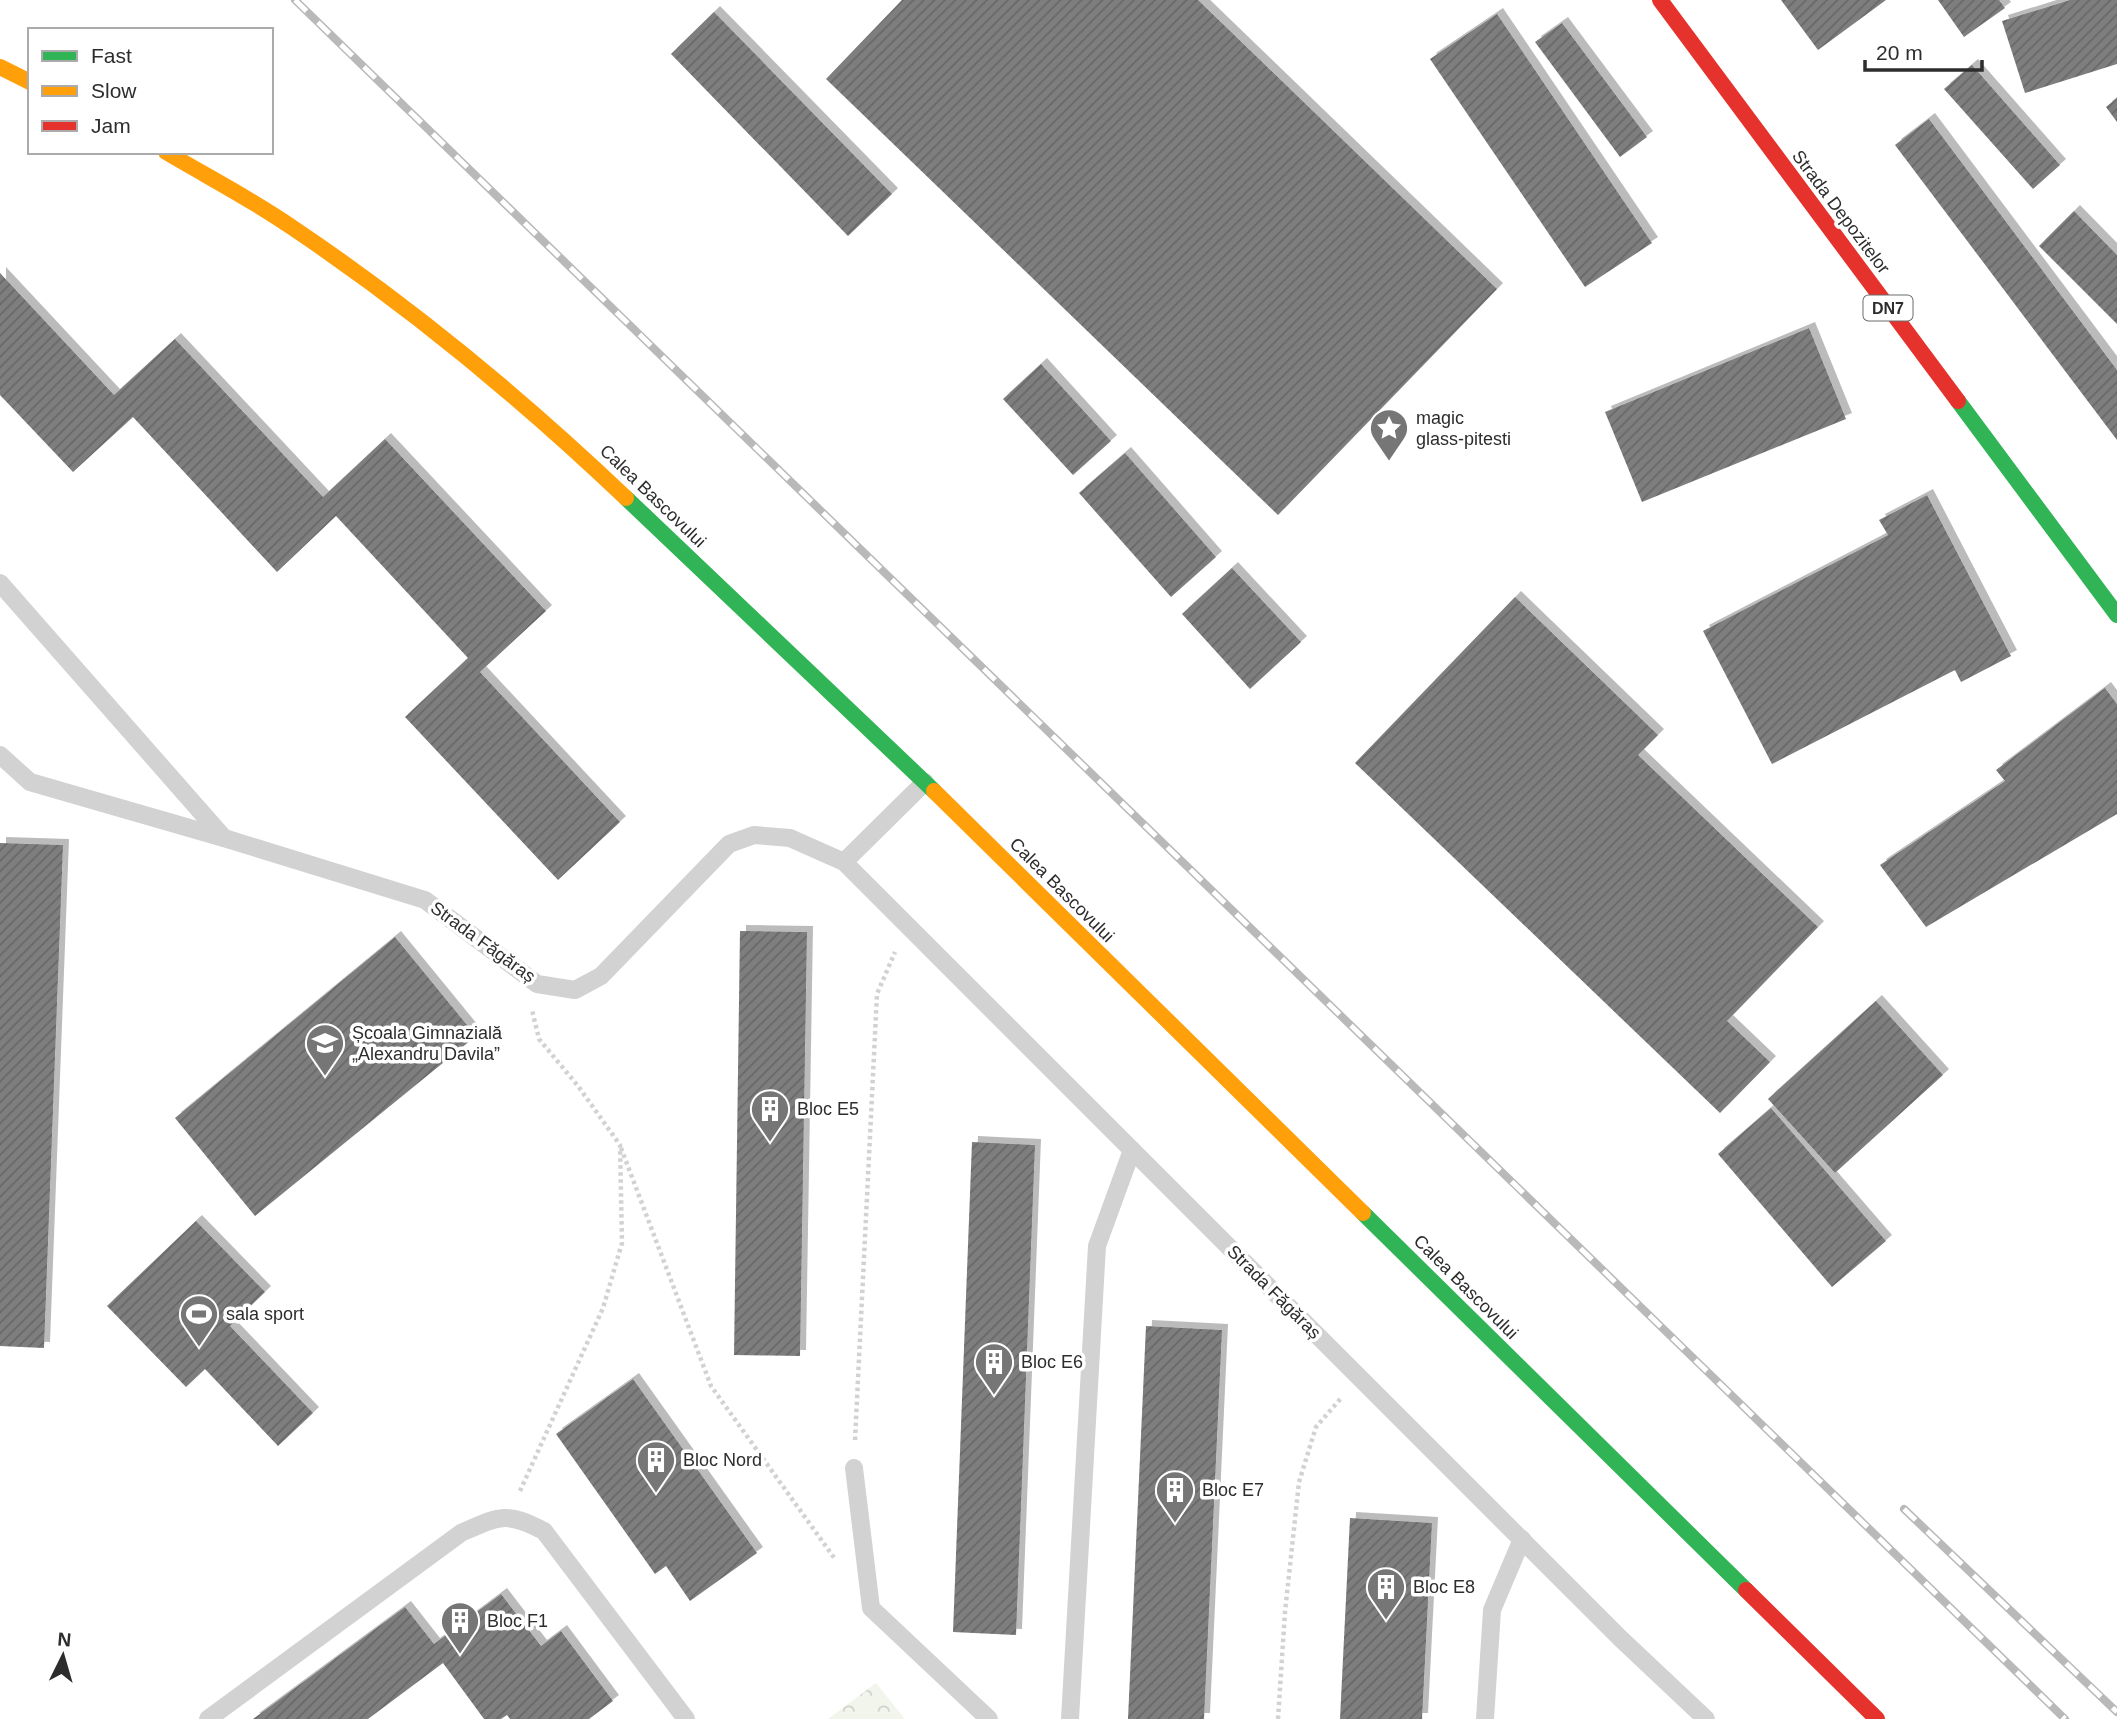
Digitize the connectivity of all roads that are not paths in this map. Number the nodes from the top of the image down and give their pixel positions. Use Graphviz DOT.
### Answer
graph roads {
  1 [pos="1660,0"];
  2 [pos="0,67"];
  3 [pos="28,81"];
  4 [pos="169,154"];
  5 [pos="0,583"];
  6 [pos="2117,615"];
  7 [pos="0,755"];
  8 [pos="925,782"];
  9 [pos="224,838"];
  10 [pos="844,862"];
  11 [pos="1132,1150"];
  12 [pos="854,1468"];
  13 [pos="1522,1539"];
  14 [pos="208,1719"];
  15 [pos="686,1719"];
  16 [pos="989,1719"];
  17 [pos="1070,1719"];
  18 [pos="1485,1719"];
  19 [pos="1706,1719"];
  20 [pos="1877,1719"];
  1 -- 6 [label="street, Strada Depozitelor / DN7"];
  2 -- 3 [label="street"];
  4 -- 8 [label="street, Calea Bascovului"];
  5 -- 9 [label="lane"];
  7 -- 9 [label="lane, Strada Făgăraș"];
  8 -- 10 [label="lane"];
  8 -- 20 [label="street, Calea Bascovului"];
  9 -- 10 [label="lane, Strada Făgăraș"];
  10 -- 11 [label="lane, Strada Făgăraș"];
  11 -- 13 [label="lane, Strada Făgăraș"];
  11 -- 17 [label="lane"];
  12 -- 16 [label="lane"];
  13 -- 18 [label="lane"];
  13 -- 19 [label="lane, Strada Făgăraș"];
  14 -- 15 [label="lane"];
}
